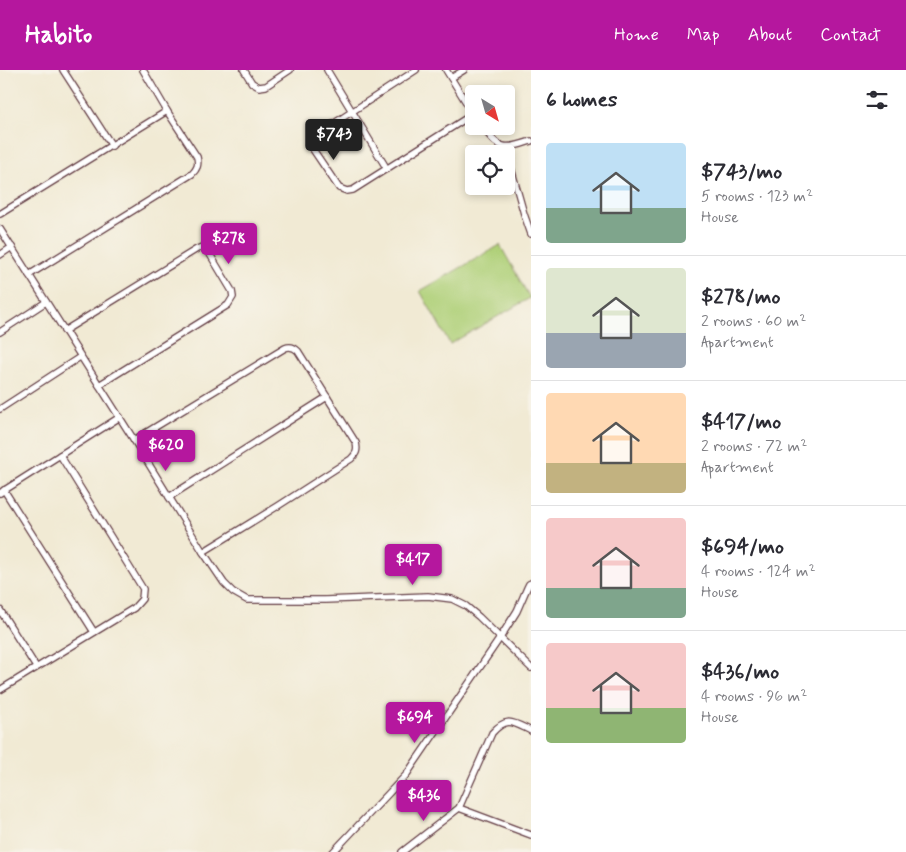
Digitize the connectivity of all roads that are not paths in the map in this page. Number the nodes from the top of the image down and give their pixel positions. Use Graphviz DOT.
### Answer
graph roads {
  1 [pos="63,70"];
  2 [pos="143,70"];
  3 [pos="244,70"];
  4 [pos="290,70"];
  5 [pos="327,70"];
  6 [pos="416,70"];
  7 [pos="446,70"];
  8 [pos="464,70"];
  9 [pos="451,78"];
  10 [pos="465,102"];
  11 [pos="167,111"];
  12 [pos="352,112"];
  13 [pos="465,120"];
  14 [pos="488,135"];
  15 [pos="531,141"];
  16 [pos="500,145"];
  17 [pos="112,146"];
  18 [pos="515,146"];
  19 [pos="387,169"];
  20 [pos="515,182"];
  21 [pos="0,214"];
  22 [pos="0,229"];
  23 [pos="531,234"];
  24 [pos="12,247"];
  25 [pos="0,255"];
  26 [pos="29,275"];
  27 [pos="46,302"];
  28 [pos="64,331"];
  29 [pos="0,332"];
  30 [pos="80,357"];
  31 [pos="99,385"];
  32 [pos="327,397"];
  33 [pos="0,409"];
  34 [pos="120,418"];
  35 [pos="134,440"];
  36 [pos="60,455"];
  37 [pos="2,492"];
  38 [pos="169,496"];
  39 [pos="203,552"];
  40 [pos="531,583"];
  41 [pos="1,613"];
  42 [pos="94,632"];
  43 [pos="500,638"];
  44 [pos="36,668"];
  45 [pos="531,668"];
  46 [pos="0,690"];
  47 [pos="531,731"];
  48 [pos="459,808"];
  49 [pos="531,835"];
  50 [pos="333,852"];
  51 [pos="402,852"];
  1 -- 17 [label="street"];
  2 -- 11 [label="street"];
  3 -- 4 [label="street"];
  5 -- 12 [label="street"];
  6 -- 12 [label="street"];
  7 -- 9 [label="street"];
  8 -- 9 [label="street"];
  9 -- 10 [label="street"];
  11 -- 17 [label="street"];
  11 -- 26 [label="street"];
  12 -- 19 [label="street"];
  12 -- 19 [label="street"];
  13 -- 19 [label="street"];
  14 -- 16 [label="street"];
  15 -- 18 [label="street"];
  17 -- 21 [label="street"];
  20 -- 23 [label="street"];
  22 -- 24 [label="street"];
  24 -- 25 [label="street"];
  24 -- 26 [label="street"];
  26 -- 27 [label="street"];
  27 -- 28 [label="street"];
  27 -- 29 [label="street"];
  28 -- 30 [label="street"];
  28 -- 31 [label="street"];
  30 -- 31 [label="street"];
  30 -- 33 [label="street"];
  31 -- 34 [label="street"];
  32 -- 35 [label="street"];
  32 -- 38 [label="street"];
  32 -- 39 [label="street"];
  34 -- 35 [label="street"];
  34 -- 36 [label="street"];
  35 -- 38 [label="street"];
  36 -- 37 [label="street"];
  36 -- 42 [label="street"];
  37 -- 42 [label="street"];
  38 -- 39 [label="street"];
  39 -- 43 [label="street"];
  40 -- 43 [label="street"];
  41 -- 44 [label="street"];
  42 -- 44 [label="street"];
  43 -- 45 [label="street"];
  43 -- 50 [label="street"];
  44 -- 46 [label="street"];
  47 -- 48 [label="street"];
  48 -- 49 [label="street"];
  48 -- 51 [label="street"];
}
